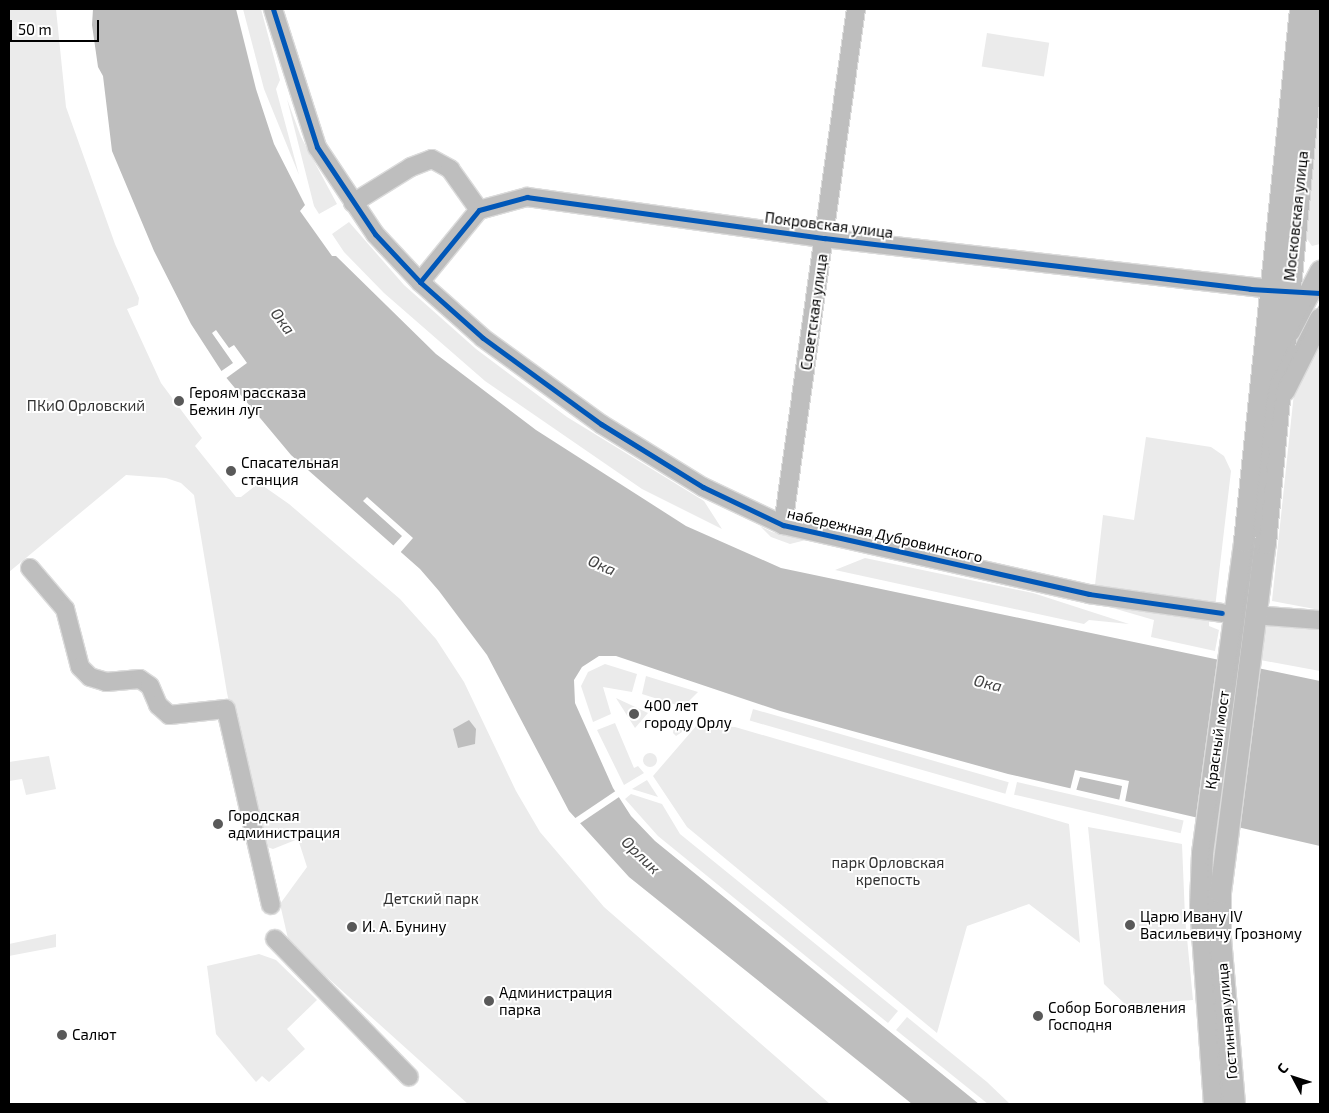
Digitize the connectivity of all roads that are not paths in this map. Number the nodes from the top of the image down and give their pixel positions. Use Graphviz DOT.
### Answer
graph roads {
  1 [pos="274,9"];
  2 [pos="856,9"];
  3 [pos="1300,9"];
  4 [pos="1317,9"];
  5 [pos="353,203"];
  6 [pos="479,210"];
  7 [pos="824,238"];
  8 [pos="1320,271"];
  9 [pos="420,282"];
  10 [pos="1297,291"];
  11 [pos="1320,318"];
  12 [pos="1284,338"];
  13 [pos="1260,390"];
  14 [pos="1280,400"];
  15 [pos="783,525"];
  16 [pos="1255,542"];
  17 [pos="30,568"];
  18 [pos="1222,613"];
  19 [pos="1266,616"];
  20 [pos="1320,620"];
  21 [pos="271,905"];
  22 [pos="275,939"];
  23 [pos="1211,939"];
  24 [pos="409,1077"];
  25 [pos="1214,1104"];
  26 [pos="1234,1104"];
  1 -- 5 [label="street, набережная Дубровинского"];
  2 -- 7 [label="street, Советская улица"];
  3 -- 10 [label="main road, Московская улица"];
  4 -- 10 [label="main road, Московская улица"];
  5 -- 6 [label="street"];
  5 -- 9 [label="street, набережная Дубровинского"];
  6 -- 7 [label="street, Покровская улица"];
  6 -- 9 [label="street"];
  7 -- 10 [label="street, Покровская улица"];
  7 -- 15 [label="street, Советская улица"];
  8 -- 10 [label="main road"];
  9 -- 15 [label="street, набережная Дубровинского"];
  10 -- 12 [label="main road"];
  10 -- 13 [label="main road, Московская улица"];
  11 -- 14 [label="main road"];
  12 -- 13 [label="main road"];
  12 -- 14 [label="main road"];
  13 -- 16 [label="main road, Московская улица"];
  14 -- 16 [label="main road"];
  15 -- 18 [label="street, набережная Дубровинского"];
  16 -- 23 [label="main road, Красный мост"];
  17 -- 21 [label="street"];
  19 -- 20 [label="street"];
  22 -- 24 [label="street"];
  23 -- 25 [label="main road"];
  23 -- 26 [label="main road, Гостинная улица"];
}
